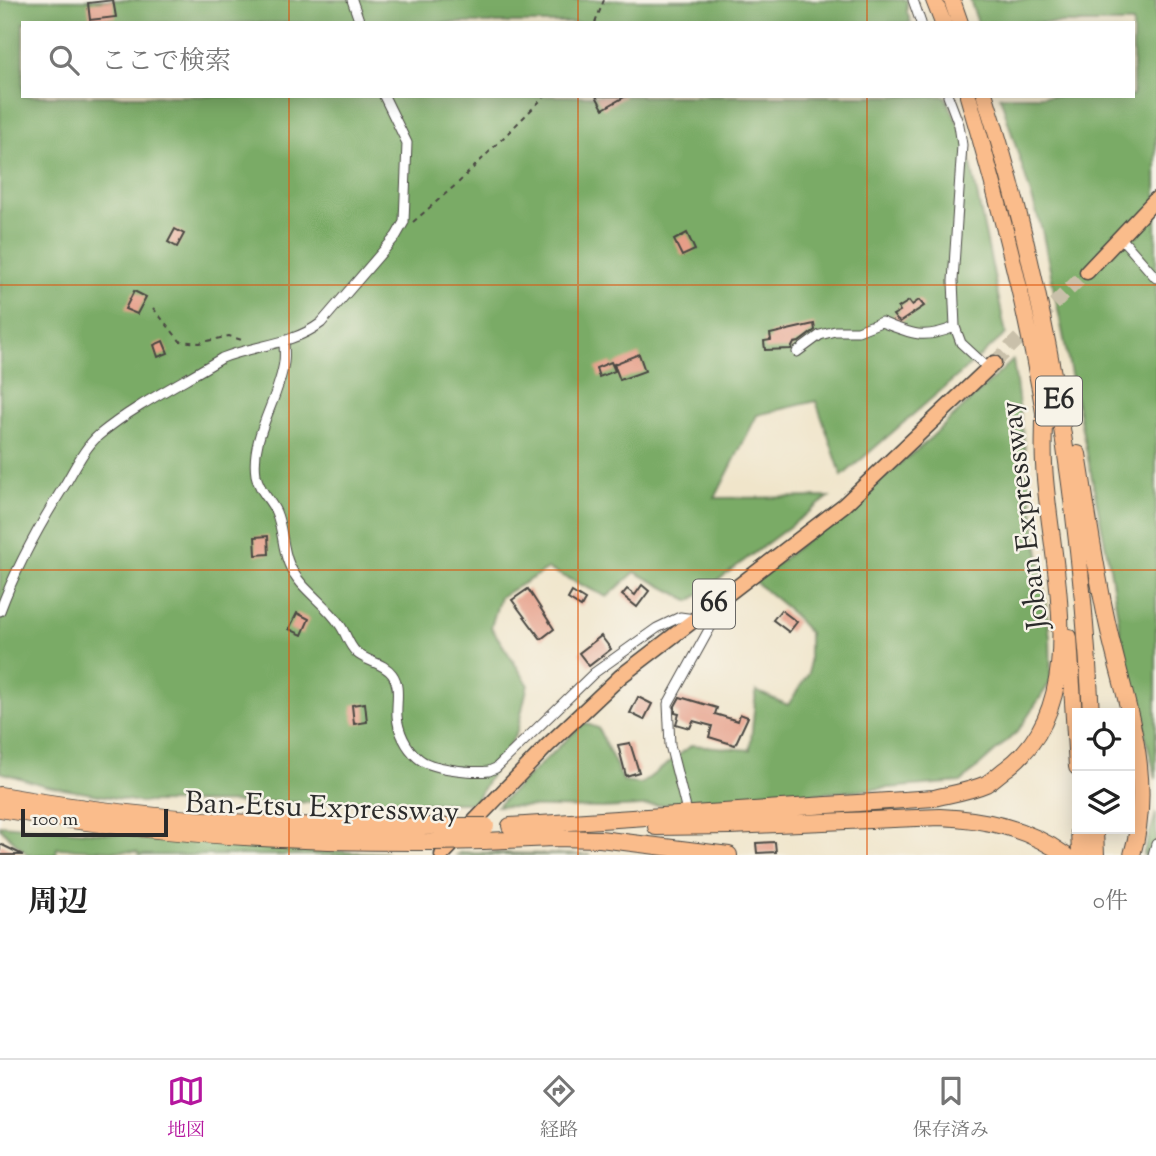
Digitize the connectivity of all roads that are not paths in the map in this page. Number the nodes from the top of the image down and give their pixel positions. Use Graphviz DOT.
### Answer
graph roads {
  1 [pos="352,0"];
  2 [pos="913,0"];
  3 [pos="934,0"];
  4 [pos="952,0"];
  5 [pos="359,21"];
  6 [pos="920,21"];
  7 [pos="942,21"];
  8 [pos="959,21"];
  9 [pos="385,98"];
  10 [pos="949,98"];
  11 [pos="969,98"];
  12 [pos="986,98"];
  13 [pos="1156,199"];
  14 [pos="1121,238"];
  15 [pos="1087,272"];
  16 [pos="1156,278"];
  17 [pos="1044,320"];
  18 [pos="955,327"];
  19 [pos="284,341"];
  20 [pos="797,352"];
  21 [pos="991,366"];
  22 [pos="1044,415"];
  23 [pos="729,593"];
  24 [pos="0,611"];
  25 [pos="695,619"];
  26 [pos="1073,708"];
  27 [pos="1091,708"];
  28 [pos="0,795"];
  29 [pos="686,808"];
  30 [pos="0,809"];
  31 [pos="514,833"];
  32 [pos="1079,834"];
  33 [pos="1095,834"];
  34 [pos="437,841"];
  35 [pos="1156,844"];
  36 [pos="1062,853"];
  37 [pos="670,855"];
  38 [pos="729,855"];
  39 [pos="1080,855"];
  40 [pos="1096,855"];
  41 [pos="1132,855"];
  42 [pos="1153,855"];
  1 -- 5 [label="street"];
  2 -- 6 [label="street"];
  3 -- 7 [label="highway"];
  4 -- 8 [label="highway"];
  9 -- 19 [label="street"];
  10 -- 18 [label="street"];
  11 -- 22 [label="highway, Joban Expressway / E6"];
  12 -- 17 [label="highway, Joban Expressway / E6"];
  13 -- 14 [label="main road"];
  14 -- 15 [label="main road"];
  14 -- 16 [label="street"];
  17 -- 27 [label="highway, Joban Expressway / E6"];
  17 -- 41 [label="highway"];
  18 -- 20 [label="street"];
  18 -- 21 [label="street"];
  19 -- 24 [label="street"];
  19 -- 25 [label="street"];
  21 -- 23 [label="main road, 66"];
  22 -- 26 [label="highway, Joban Expressway / E6"];
  22 -- 31 [label="highway"];
  23 -- 25 [label="main road, 66"];
  23 -- 29 [label="street"];
  25 -- 34 [label="main road, 66"];
  28 -- 34 [label="highway, Ban-Etsu Expressway"];
  30 -- 34 [label="highway, Ban-Etsu Expressway"];
  31 -- 34 [label="highway, Ban-Etsu Expressway, bridge"];
  31 -- 36 [label="highway"];
  31 -- 37 [label="highway"];
  31 -- 38 [label="highway"];
  32 -- 39 [label="highway"];
  33 -- 40 [label="highway"];
  35 -- 42 [label="street"];
}
